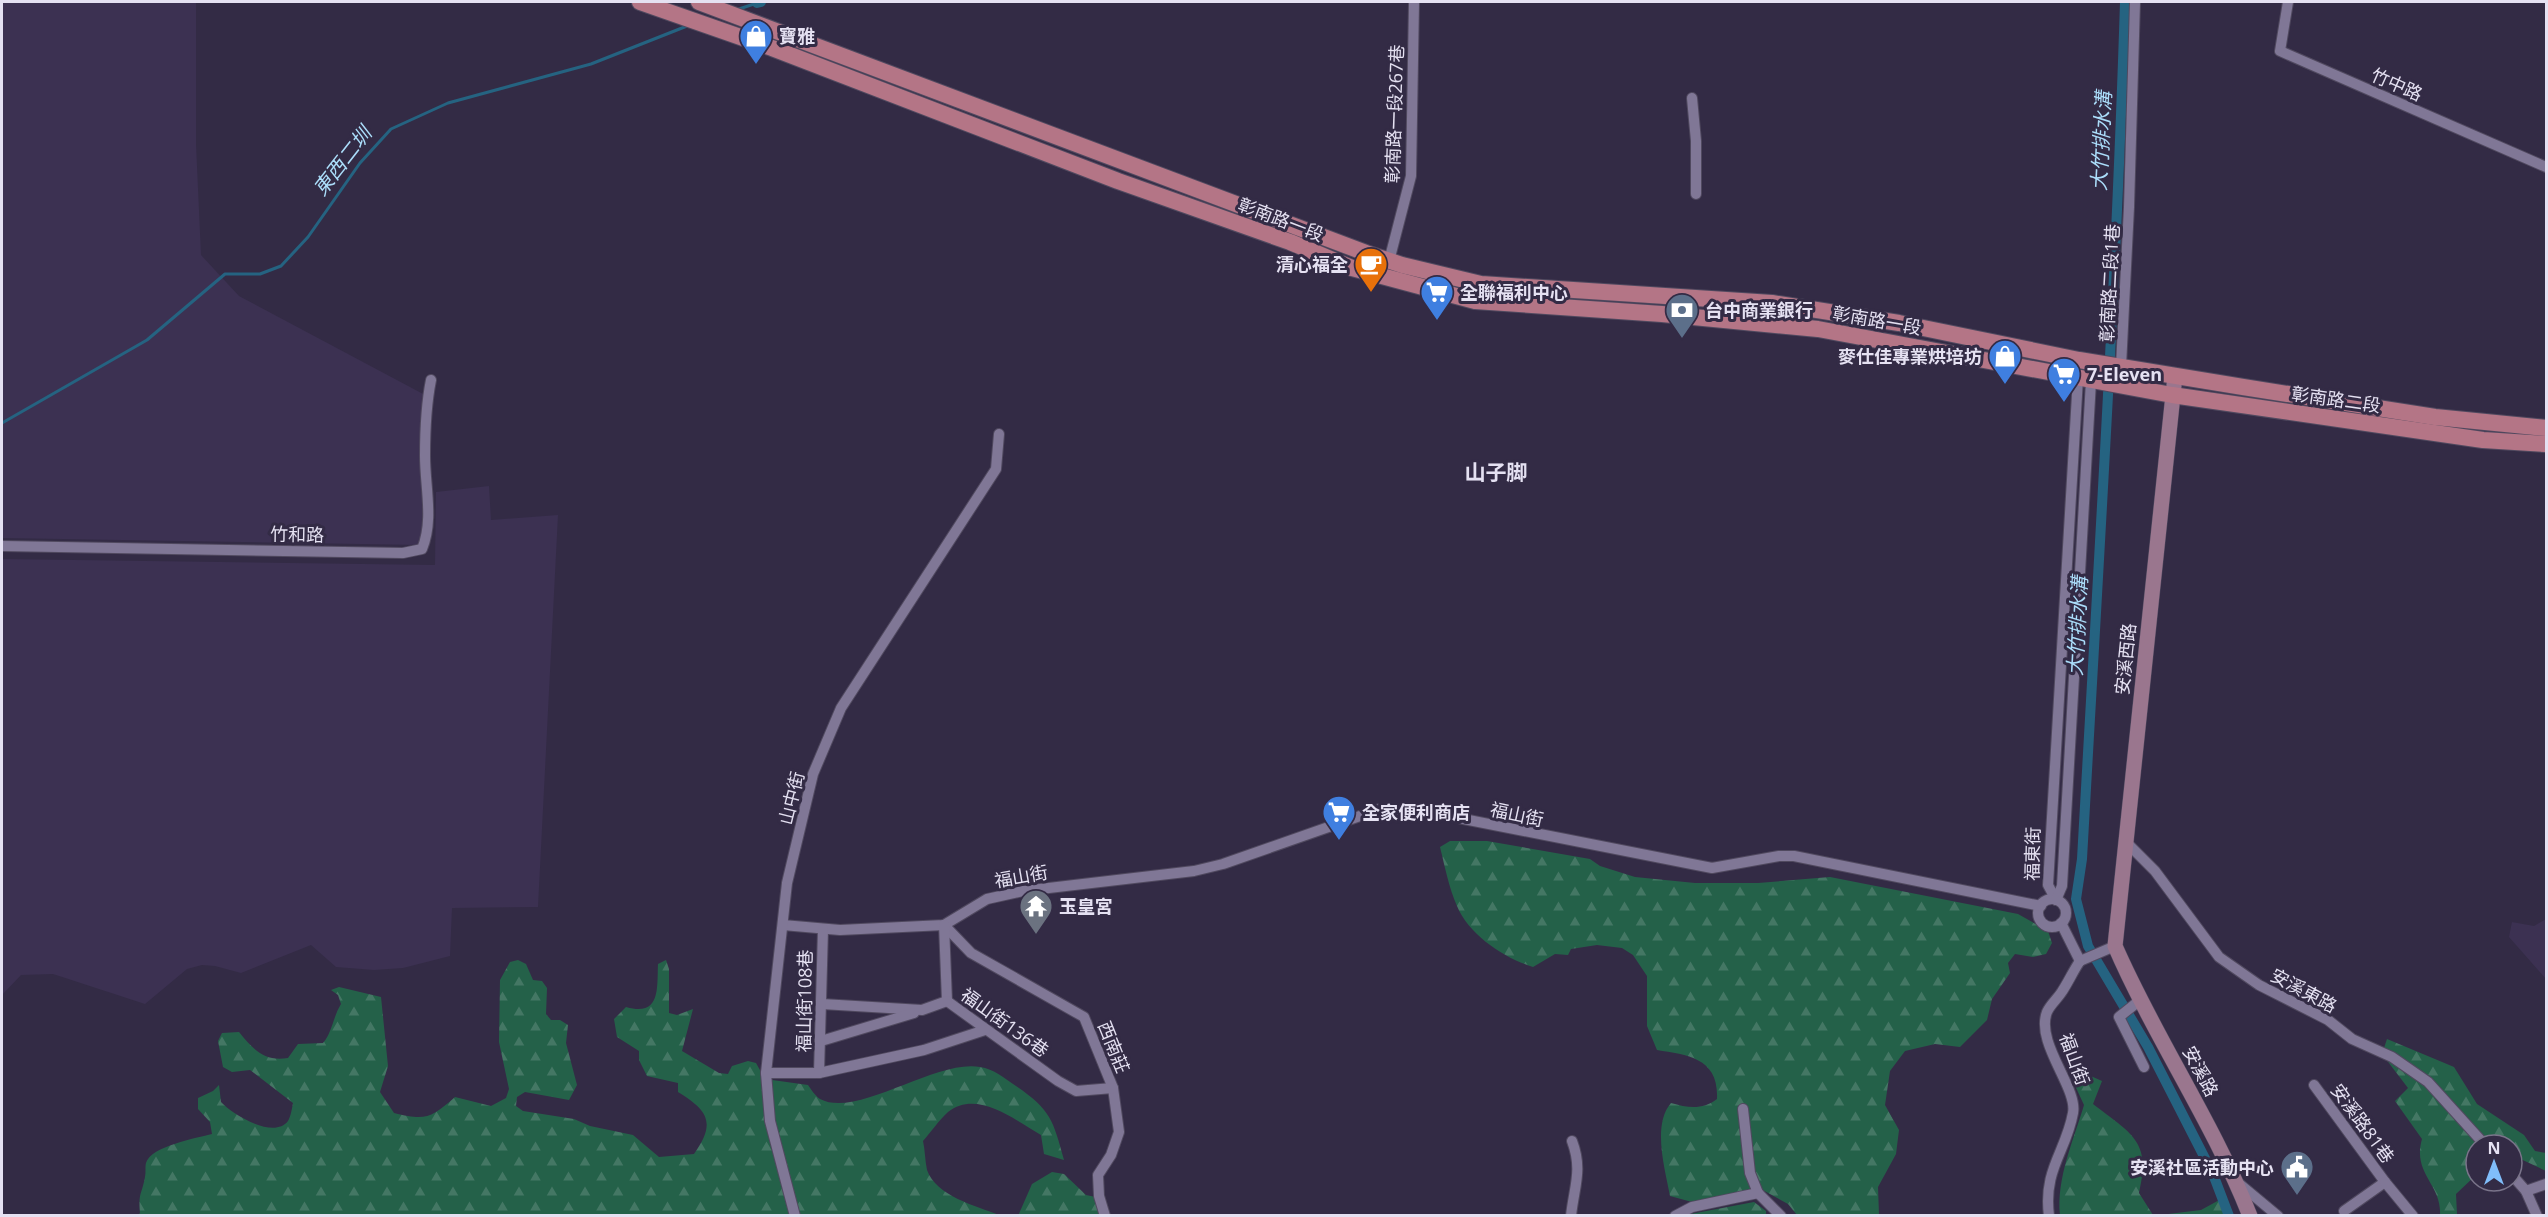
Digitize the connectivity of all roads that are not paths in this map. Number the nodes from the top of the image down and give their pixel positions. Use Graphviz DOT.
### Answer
graph roads {
  1 [pos="640,2"];
  2 [pos="699,2"];
  3 [pos="1414,2"];
  4 [pos="2135,2"];
  5 [pos="2288,2"];
  6 [pos="1692,98"];
  7 [pos="2547,167"];
  8 [pos="1696,194"];
  9 [pos="1389,261"];
  10 [pos="2079,360"];
  11 [pos="2097,363"];
  12 [pos="2122,367"];
  13 [pos="2175,376"];
  14 [pos="431,380"];
  15 [pos="2084,380"];
  16 [pos="2120,386"];
  17 [pos="2172,395"];
  18 [pos="2547,428"];
  19 [pos="999,434"];
  20 [pos="2074,439"];
  21 [pos="2088,440"];
  22 [pos="2547,444"];
  23 [pos="2072,481"];
  24 [pos="2085,481"];
  25 [pos="2,546"];
  26 [pos="2068,553"];
  27 [pos="2081,554"];
  28 [pos="2062,642"];
  29 [pos="2076,643"];
  30 [pos="2126,842"];
  31 [pos="2056,900"];
  32 [pos="2041,906"];
  33 [pos="2061,923"];
  34 [pos="783,925"];
  35 [pos="944,925"];
  36 [pos="823,929"];
  37 [pos="2115,946"];
  38 [pos="2080,961"];
  39 [pos="947,1001"];
  40 [pos="2137,1003"];
  41 [pos="822,1004"];
  42 [pos="922,1010"];
  43 [pos="986,1030"];
  44 [pos="821,1041"];
  45 [pos="2144,1067"];
  46 [pos="766,1073"];
  47 [pos="819,1073"];
  48 [pos="2314,1084"];
  49 [pos="1113,1088"];
  50 [pos="1743,1109"];
  51 [pos="2474,1133"];
  52 [pos="1572,1141"];
  53 [pos="2236,1180"];
  54 [pos="2385,1182"];
  55 [pos="2547,1184"];
  56 [pos="2524,1189"];
  57 [pos="2526,1191"];
  58 [pos="1758,1193"];
  59 [pos="2343,1214"];
  60 [pos="795,1215"];
  61 [pos="1105,1215"];
  62 [pos="1571,1215"];
  63 [pos="1676,1215"];
  64 [pos="1781,1215"];
  65 [pos="2049,1215"];
  66 [pos="2250,1215"];
  67 [pos="2278,1215"];
  68 [pos="2413,1215"];
  69 [pos="2538,1215"];
  1 -- 15 [label="main road, 彰南路一段"];
  2 -- 9 [label="main road, 彰南路一段"];
  3 -- 9 [label="street, 彰南路一段267巷"];
  4 -- 12 [label="street, 彰南路二段1巷"];
  5 -- 7 [label="street, 竹中路"];
  6 -- 8 [label="street"];
  9 -- 10 [label="main road, 彰南路一段"];
  10 -- 11 [label="main road, 彰南路一段"];
  10 -- 15 [label="main road, 福東街"];
  11 -- 12 [label="main road, 彰南路二段"];
  11 -- 15 [label="main road"];
  12 -- 13 [label="main road, 彰南路二段"];
  12 -- 16 [label="street, 彰南路二段1巷"];
  13 -- 17 [label="street, 安溪西路"];
  13 -- 18 [label="main road, 彰南路二段"];
  14 -- 25 [label="street, 竹和路"];
  15 -- 16 [label="main road, 彰南路一段"];
  15 -- 20 [label="street, 福東街"];
  15 -- 21 [label="street, 福東街"];
  16 -- 17 [label="main road, 彰南路二段"];
  17 -- 22 [label="main road, 彰南路二段"];
  17 -- 30 [label="street, 安溪西路"];
  19 -- 34 [label="street, 山中街"];
  20 -- 21 [label="street"];
  20 -- 23 [label="street, 福東街"];
  21 -- 24 [label="street, 福東街"];
  23 -- 24 [label="street"];
  23 -- 26 [label="street, 福東街"];
  24 -- 27 [label="street, 福東街"];
  26 -- 27 [label="street"];
  26 -- 28 [label="street, 福東街"];
  27 -- 29 [label="street, 福東街"];
  28 -- 29 [label="street"];
  28 -- 31 [label="street, 福東街"];
  29 -- 31 [label="street, 福東街"];
  30 -- 37 [label="street, 安溪西路"];
  30 -- 51 [label="street, 安溪東路"];
  31 -- 32 [label="street"];
  31 -- 33 [label="street"];
  32 -- 33 [label="street"];
  32 -- 35 [label="street, 福山街"];
  33 -- 38 [label="street"];
  34 -- 36 [label="street, 福山街"];
  34 -- 46 [label="street, 山中街"];
  35 -- 36 [label="street, 福山街"];
  35 -- 39 [label="street, 福山街136巷"];
  35 -- 49 [label="street, 西南莊"];
  36 -- 41 [label="street, 福山街108巷"];
  37 -- 38 [label="street"];
  37 -- 40 [label="street, 安溪路"];
  38 -- 65 [label="street, 福山街"];
  39 -- 42 [label="street"];
  39 -- 43 [label="street, 福山街136巷"];
  40 -- 45 [label="street"];
  40 -- 53 [label="street, 安溪路"];
  41 -- 42 [label="street"];
  41 -- 44 [label="street, 福山街108巷"];
  42 -- 44 [label="street"];
  43 -- 47 [label="street"];
  43 -- 49 [label="street, 福山街136巷"];
  44 -- 47 [label="street, 福山街108巷"];
  46 -- 47 [label="street"];
  46 -- 60 [label="street, 山中街"];
  48 -- 54 [label="street, 安溪路81巷"];
  49 -- 61 [label="street, 西南莊"];
  50 -- 58 [label="street"];
  52 -- 62 [label="street"];
  53 -- 66 [label="street, 安溪路"];
  53 -- 67 [label="street"];
  54 -- 59 [label="street, 安溪路81巷"];
  54 -- 68 [label="street, 安溪路81巷"];
  55 -- 57 [label="street"];
  56 -- 57 [label="street"];
  57 -- 69 [label="street"];
  58 -- 63 [label="street"];
  58 -- 64 [label="street"];
}
